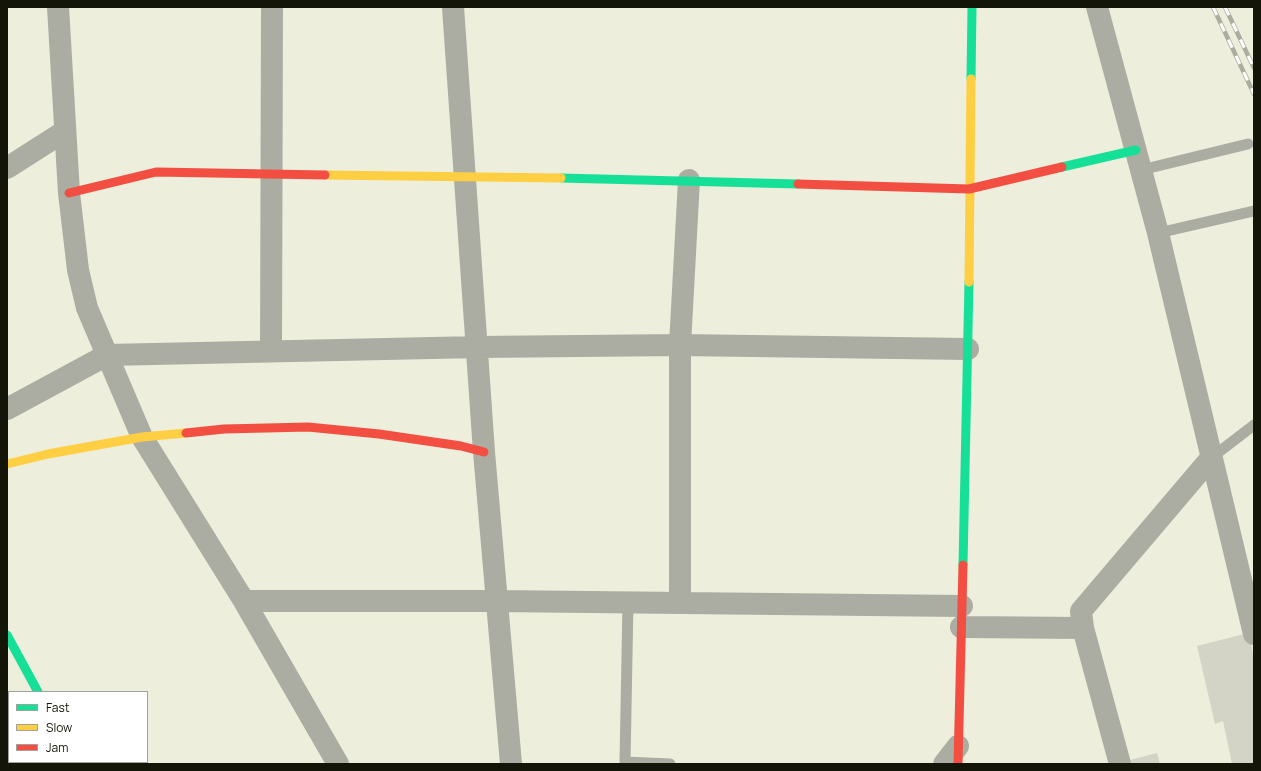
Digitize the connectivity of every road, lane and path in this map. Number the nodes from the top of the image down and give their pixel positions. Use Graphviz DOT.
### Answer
graph roads {
  1 [pos="58,7"];
  2 [pos="75,7"];
  3 [pos="272,7"];
  4 [pos="453,7"];
  5 [pos="972,7"];
  6 [pos="1097,7"];
  7 [pos="60,33"];
  8 [pos="66,131"];
  9 [pos="1248,144"];
  10 [pos="1138,160"];
  11 [pos="7,168"];
  12 [pos="271,172"];
  13 [pos="465,176"];
  14 [pos="689,180"];
  15 [pos="969,189"];
  16 [pos="69,193"];
  17 [pos="1254,211"];
  18 [pos="1158,233"];
  19 [pos="680,345"];
  20 [pos="478,347"];
  21 [pos="968,349"];
  22 [pos="272,351"];
  23 [pos="107,355"];
  24 [pos="7,409"];
  25 [pos="1254,425"];
  26 [pos="142,437"];
  27 [pos="484,452"];
  28 [pos="1211,458"];
  29 [pos="7,464"];
  30 [pos="244,601"];
  31 [pos="496,601"];
  32 [pos="628,602"];
  33 [pos="680,603"];
  34 [pos="961,616"];
  35 [pos="1253,624"];
  36 [pos="1083,628"];
  37 [pos="7,634"];
  38 [pos="37,691"];
  39 [pos="958,755"];
  40 [pos="338,764"];
  41 [pos="511,764"];
  42 [pos="670,764"];
  43 [pos="944,764"];
  44 [pos="1120,764"];
  1 -- 7 [label="street"];
  2 -- 7 [label="street"];
  3 -- 12 [label="street"];
  4 -- 13 [label="street"];
  5 -- 15 [label="street"];
  6 -- 10 [label="street"];
  7 -- 8 [label="street"];
  8 -- 11 [label="street"];
  8 -- 16 [label="street"];
  9 -- 10 [label="lane"];
  10 -- 15 [label="street"];
  10 -- 18 [label="street"];
  12 -- 13 [label="street"];
  12 -- 16 [label="street"];
  12 -- 22 [label="street"];
  13 -- 14 [label="street"];
  13 -- 20 [label="street"];
  14 -- 15 [label="street"];
  14 -- 19 [label="street"];
  15 -- 21 [label="street"];
  16 -- 23 [label="street"];
  17 -- 18 [label="lane"];
  18 -- 28 [label="street"];
  19 -- 20 [label="street"];
  19 -- 21 [label="street"];
  19 -- 33 [label="street"];
  20 -- 22 [label="street"];
  20 -- 27 [label="street"];
  21 -- 34 [label="street"];
  22 -- 23 [label="street"];
  23 -- 24 [label="street"];
  23 -- 26 [label="street"];
  25 -- 28 [label="lane"];
  26 -- 27 [label="street"];
  26 -- 29 [label="street"];
  26 -- 30 [label="street"];
  27 -- 31 [label="street"];
  28 -- 35 [label="street"];
  28 -- 36 [label="street"];
  30 -- 31 [label="street"];
  30 -- 40 [label="street"];
  31 -- 32 [label="street"];
  31 -- 41 [label="street"];
  32 -- 33 [label="street"];
  32 -- 42 [label="lane"];
  33 -- 34 [label="street"];
  34 -- 36 [label="street"];
  34 -- 39 [label="street"];
  36 -- 44 [label="street"];
  37 -- 38 [label="street"];
  39 -- 43 [label="street"];
}
